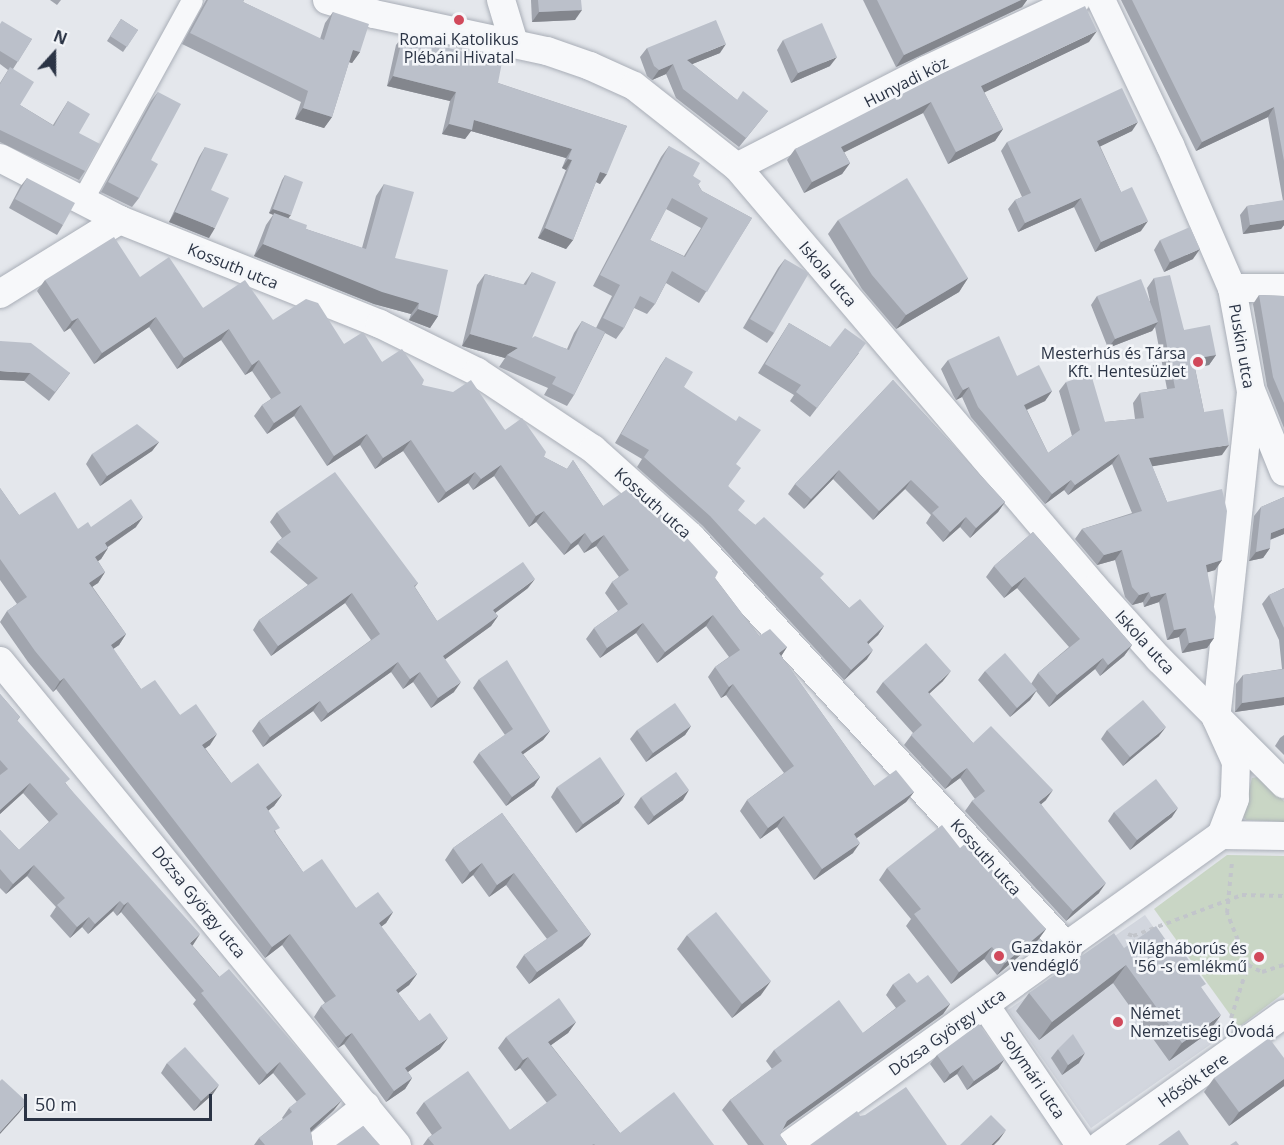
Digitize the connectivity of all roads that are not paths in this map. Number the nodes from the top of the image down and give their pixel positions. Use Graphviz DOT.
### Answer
graph roads {
  1 [pos="192,0"];
  2 [pos="327,0"];
  3 [pos="501,0"];
  4 [pos="1076,0"];
  5 [pos="1101,0"];
  6 [pos="514,44"];
  7 [pos="0,158"];
  8 [pos="737,167"];
  9 [pos="81,202"];
  10 [pos="120,220"];
  11 [pos="1232,288"];
  12 [pos="1284,288"];
  13 [pos="0,294"];
  14 [pos="1251,392"];
  15 [pos="1284,472"];
  16 [pos="0,661"];
  17 [pos="1216,718"];
  18 [pos="1284,784"];
  19 [pos="1230,835"];
  20 [pos="1284,836"];
  21 [pos="1068,948"];
  22 [pos="986,1005"];
  23 [pos="1283,1018"];
  24 [pos="366,1106"];
  25 [pos="318,1145"];
  26 [pos="397,1145"];
  27 [pos="789,1145"];
  28 [pos="1080,1145"];
  29 [pos="1101,1145"];
  1 -- 9 [label="street"];
  2 -- 6 [label="street, Iskola utca"];
  3 -- 6 [label="street"];
  4 -- 8 [label="street, Hunyadi köz"];
  5 -- 11 [label="street, Puskin utca"];
  6 -- 8 [label="street, Iskola utca"];
  7 -- 9 [label="street, Kossuth utca"];
  8 -- 17 [label="street, Iskola utca"];
  9 -- 10 [label="street, Kossuth utca"];
  10 -- 13 [label="street"];
  10 -- 21 [label="street, Kossuth utca"];
  11 -- 12 [label="street"];
  11 -- 14 [label="street, Puskin utca"];
  14 -- 15 [label="street"];
  14 -- 17 [label="street, Puskin utca"];
  16 -- 24 [label="street, Dózsa György utca"];
  17 -- 18 [label="street"];
  17 -- 19 [label="street"];
  19 -- 20 [label="street"];
  19 -- 21 [label="street, Dózsa György utca"];
  21 -- 22 [label="street, Dózsa György utca"];
  22 -- 27 [label="street, Dózsa György utca"];
  22 -- 28 [label="street, Solymári utca"];
  23 -- 29 [label="street, Hősök tere"];
  24 -- 25 [label="street"];
  24 -- 26 [label="street, Dózsa György utca"];
}
